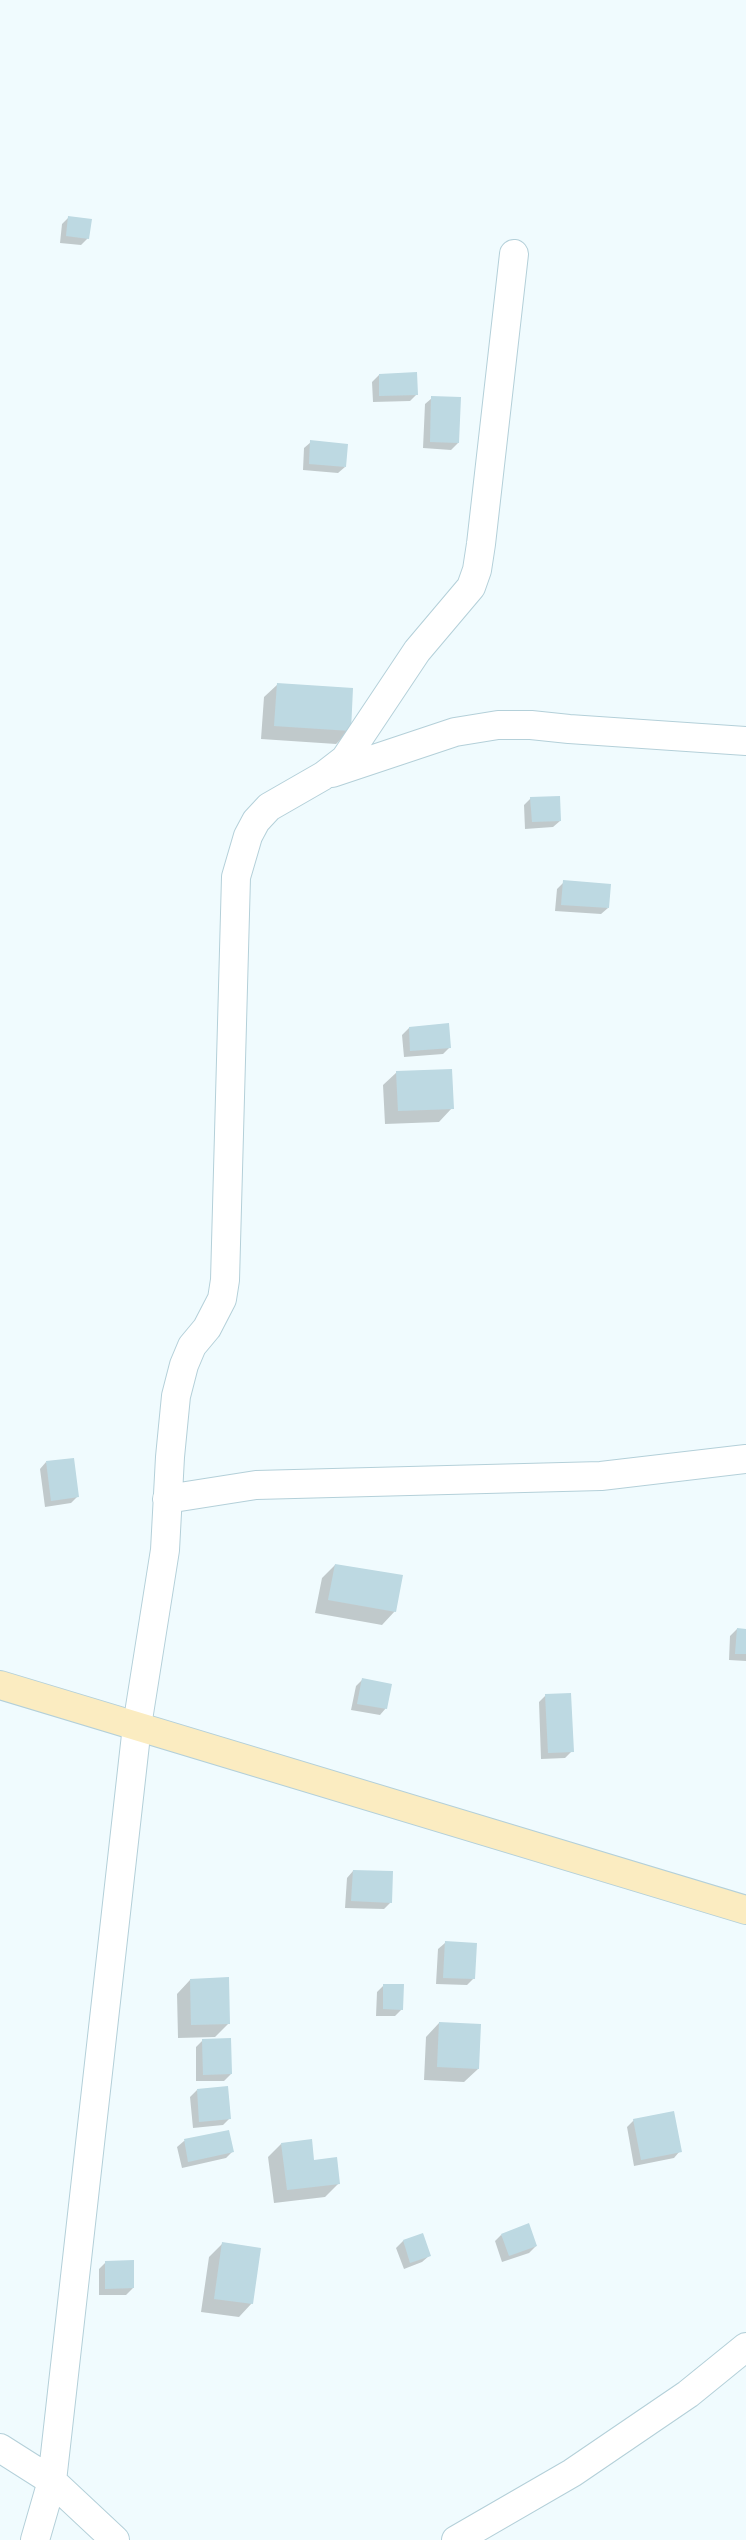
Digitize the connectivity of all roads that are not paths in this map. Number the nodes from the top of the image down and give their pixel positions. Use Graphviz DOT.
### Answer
graph roads {
  1 [pos="514,254"];
  2 [pos="746,741"];
  3 [pos="323,776"];
  4 [pos="746,1460"];
  5 [pos="168,1499"];
  6 [pos="0,1685"];
  7 [pos="137,1726"];
  8 [pos="746,1910"];
  9 [pos="746,2347"];
  10 [pos="0,2448"];
  11 [pos="52,2481"];
  12 [pos="35,2540"];
  13 [pos="115,2540"];
  14 [pos="456,2540"];
  1 -- 3 [label="street"];
  2 -- 3 [label="street"];
  3 -- 5 [label="street"];
  4 -- 5 [label="street"];
  5 -- 7 [label="street"];
  6 -- 7 [label="main road"];
  7 -- 8 [label="main road"];
  7 -- 11 [label="street"];
  9 -- 14 [label="street"];
  10 -- 11 [label="street"];
  11 -- 12 [label="street"];
  11 -- 13 [label="street"];
}
